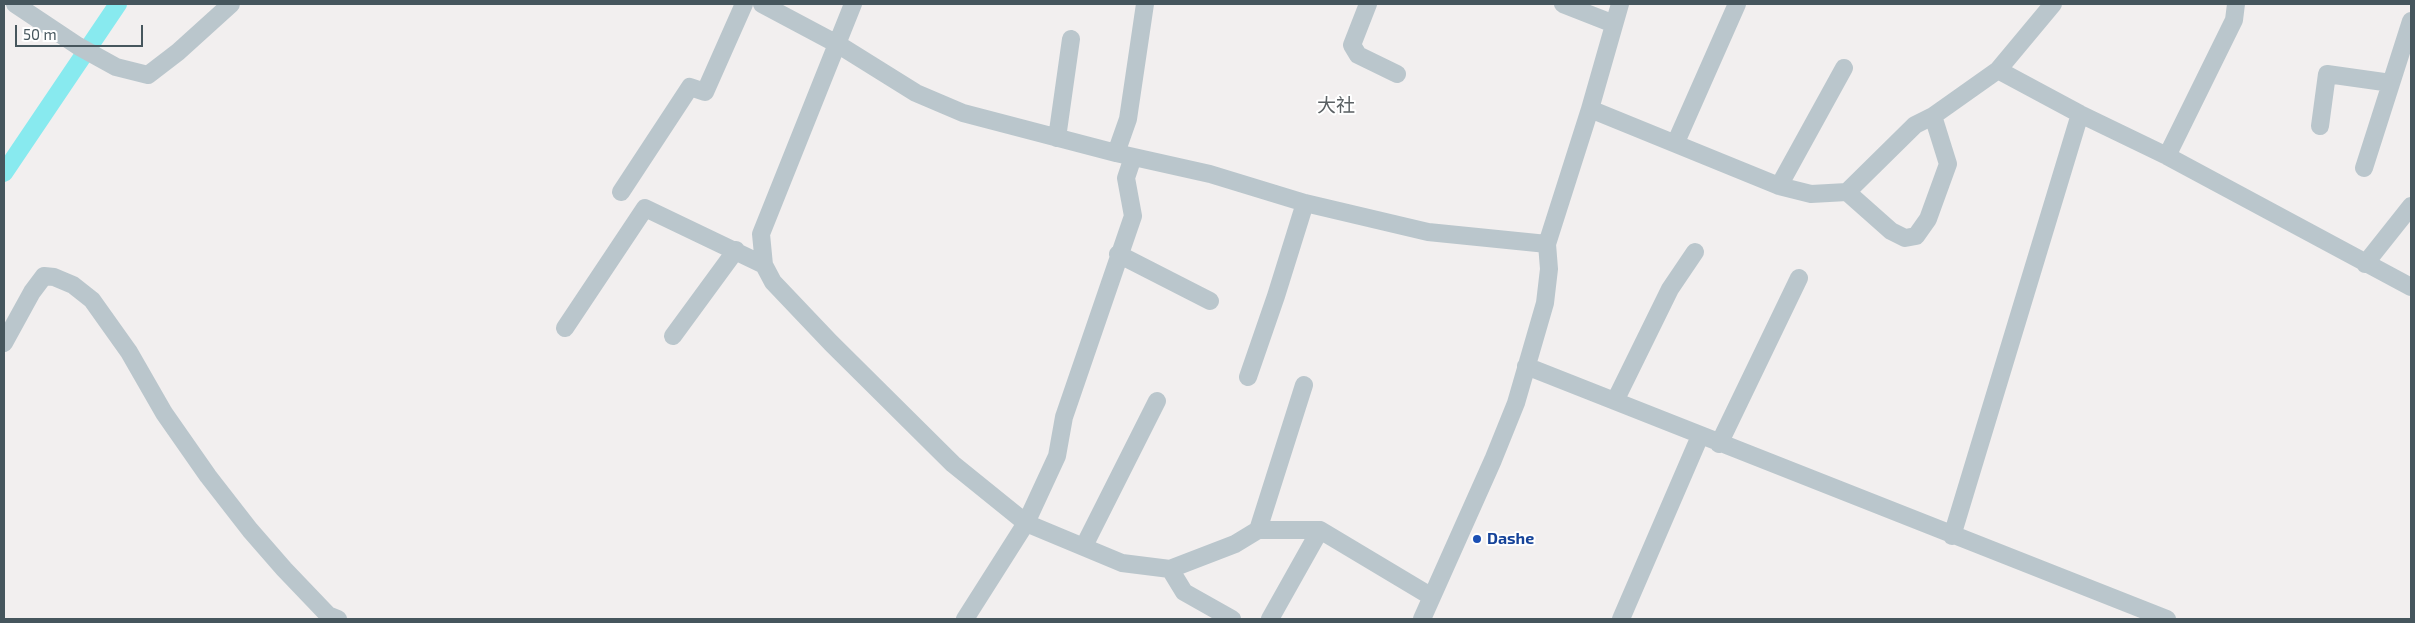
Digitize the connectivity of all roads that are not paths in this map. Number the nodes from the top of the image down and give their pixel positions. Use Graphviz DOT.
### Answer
graph roads {
  1 [pos="231,4"];
  2 [pos="744,4"];
  3 [pos="762,4"];
  4 [pos="853,4"];
  5 [pos="1145,4"];
  6 [pos="1368,4"];
  7 [pos="1563,4"];
  8 [pos="1620,4"];
  9 [pos="1737,4"];
  10 [pos="2053,4"];
  11 [pos="2236,4"];
  12 [pos="17,5"];
  13 [pos="2411,21"];
  14 [pos="1614,24"];
  15 [pos="1071,39"];
  16 [pos="839,45"];
  17 [pos="1844,68"];
  18 [pos="1998,70"];
  19 [pos="1397,74"];
  20 [pos="2392,83"];
  21 [pos="1590,109"];
  22 [pos="2080,114"];
  23 [pos="1932,116"];
  24 [pos="2320,126"];
  25 [pos="1057,138"];
  26 [pos="1676,142"];
  27 [pos="1116,154"];
  28 [pos="2167,156"];
  29 [pos="1133,157"];
  30 [pos="2364,168"];
  31 [pos="1779,186"];
  32 [pos="622,192"];
  33 [pos="1848,192"];
  34 [pos="1305,203"];
  35 [pos="2411,206"];
  36 [pos="1547,244"];
  37 [pos="736,250"];
  38 [pos="1695,252"];
  39 [pos="1118,254"];
  40 [pos="2365,264"];
  41 [pos="764,265"];
  42 [pos="1798,278"];
  43 [pos="2411,287"];
  44 [pos="1210,301"];
  45 [pos="565,328"];
  46 [pos="673,336"];
  47 [pos="4,343"];
  48 [pos="1526,366"];
  49 [pos="1248,376"];
  50 [pos="1304,385"];
  51 [pos="1156,400"];
  52 [pos="1615,401"];
  53 [pos="1700,436"];
  54 [pos="1719,444"];
  55 [pos="1026,523"];
  56 [pos="1258,530"];
  57 [pos="1320,530"];
  58 [pos="1952,536"];
  59 [pos="1084,546"];
  60 [pos="1170,569"];
  61 [pos="1432,597"];
  62 [pos="338,619"];
  63 [pos="965,619"];
  64 [pos="1232,619"];
  65 [pos="1270,619"];
  66 [pos="1422,619"];
  67 [pos="1622,619"];
  68 [pos="2167,619"];
  1 -- 12 [label="street"];
  2 -- 32 [label="street"];
  3 -- 16 [label="street"];
  4 -- 16 [label="street"];
  5 -- 27 [label="street"];
  6 -- 19 [label="street"];
  7 -- 14 [label="street"];
  8 -- 14 [label="street"];
  9 -- 26 [label="street"];
  10 -- 18 [label="street"];
  11 -- 28 [label="street"];
  13 -- 20 [label="street"];
  14 -- 21 [label="street"];
  15 -- 25 [label="street"];
  16 -- 25 [label="street"];
  16 -- 41 [label="street"];
  17 -- 31 [label="street"];
  18 -- 22 [label="street"];
  18 -- 23 [label="street"];
  20 -- 24 [label="street"];
  20 -- 30 [label="street"];
  21 -- 26 [label="street"];
  21 -- 36 [label="street"];
  22 -- 28 [label="street"];
  22 -- 58 [label="street"];
  23 -- 33 [label="street"];
  23 -- 33 [label="street"];
  25 -- 27 [label="street"];
  26 -- 31 [label="street"];
  27 -- 29 [label="street"];
  28 -- 40 [label="street"];
  29 -- 34 [label="street"];
  29 -- 39 [label="street"];
  31 -- 33 [label="street"];
  34 -- 36 [label="street"];
  34 -- 49 [label="street"];
  35 -- 40 [label="street"];
  36 -- 48 [label="street"];
  37 -- 41 [label="street"];
  37 -- 45 [label="street"];
  37 -- 46 [label="street"];
  38 -- 52 [label="street"];
  39 -- 44 [label="street"];
  39 -- 55 [label="street"];
  40 -- 43 [label="street"];
  41 -- 55 [label="street"];
  42 -- 54 [label="street"];
  47 -- 62 [label="street"];
  48 -- 52 [label="street"];
  48 -- 61 [label="street"];
  50 -- 56 [label="street"];
  51 -- 59 [label="street"];
  52 -- 53 [label="street"];
  53 -- 54 [label="street"];
  53 -- 67 [label="street"];
  54 -- 58 [label="street"];
  55 -- 59 [label="street"];
  55 -- 63 [label="street"];
  56 -- 57 [label="street"];
  56 -- 60 [label="street"];
  57 -- 61 [label="street"];
  57 -- 65 [label="street"];
  58 -- 68 [label="street"];
  59 -- 60 [label="street"];
  60 -- 64 [label="street"];
  61 -- 66 [label="street"];
}
